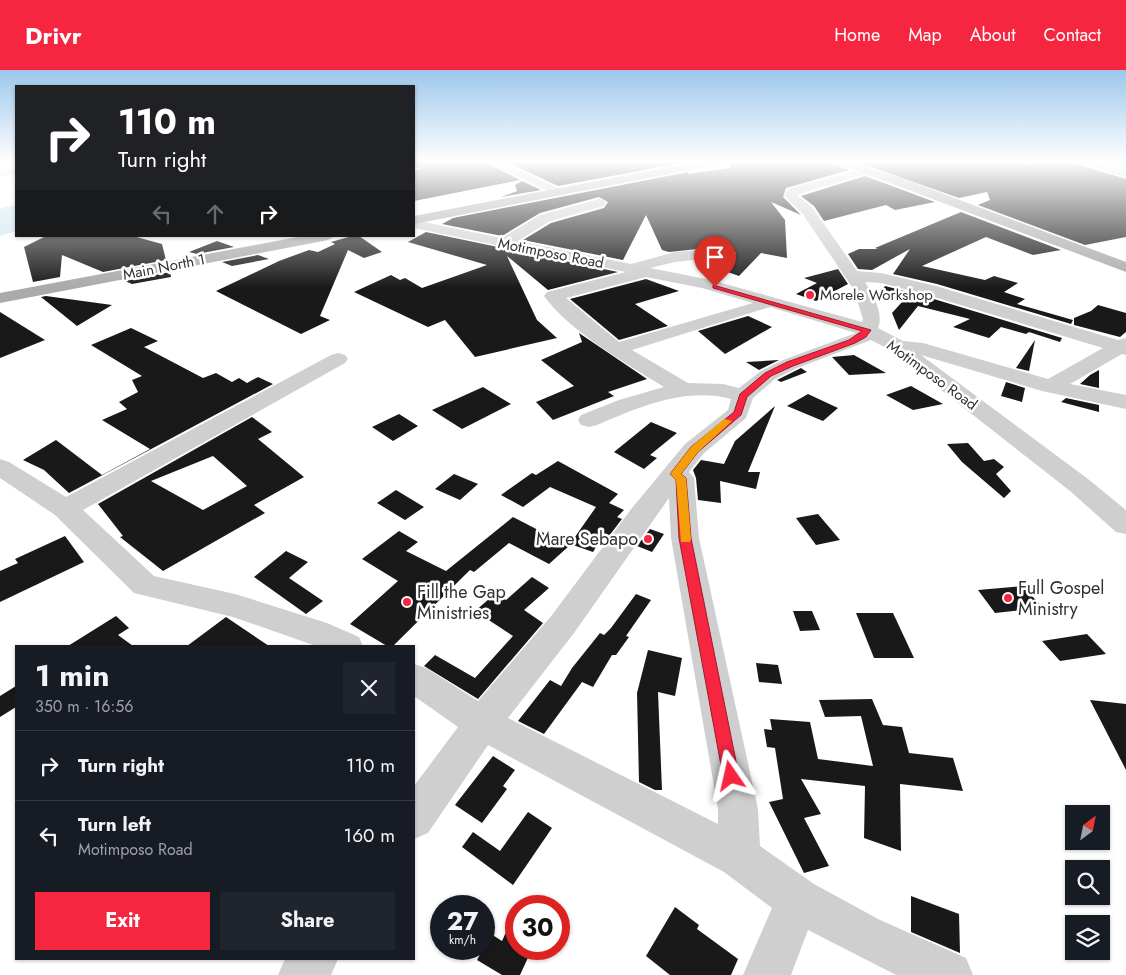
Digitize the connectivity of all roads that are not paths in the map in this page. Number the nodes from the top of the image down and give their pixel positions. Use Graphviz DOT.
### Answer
graph roads {
  1 [pos="497,203"];
  2 [pos="599,203"];
  3 [pos="799,203"];
  4 [pos="954,203"];
  5 [pos="415,220"];
  6 [pos="415,224"];
  7 [pos="323,237"];
  8 [pos="504,244"];
  9 [pos="726,253"];
  10 [pos="1126,267"];
  11 [pos="639,270"];
  12 [pos="853,276"];
  13 [pos="0,298"];
  14 [pos="766,301"];
  15 [pos="867,330"];
  16 [pos="897,346"];
  17 [pos="1124,347"];
  18 [pos="616,349"];
  19 [pos="338,359"];
  20 [pos="1050,386"];
  21 [pos="683,389"];
  22 [pos="743,396"];
  23 [pos="1126,402"];
  24 [pos="589,420"];
  25 [pos="0,467"];
  26 [pos="675,474"];
  27 [pos="66,509"];
  28 [pos="1126,525"];
  29 [pos="345,645"];
  30 [pos="415,679"];
  31 [pos="482,723"];
  32 [pos="415,818"];
  33 [pos="739,857"];
  34 [pos="798,900"];
  35 [pos="313,960"];
  36 [pos="302,975"];
  37 [pos="767,975"];
  38 [pos="950,975"];
  1 -- 5 [label="main road"];
  2 -- 8 [label="street"];
  3 -- 12 [label="street"];
  4 -- 10 [label="main road"];
  6 -- 8 [label="street, Motimposo Road"];
  7 -- 13 [label="main road, Main North 1"];
  8 -- 11 [label="street, Motimposo Road"];
  9 -- 11 [label="street"];
  11 -- 14 [label="street, Motimposo Road"];
  11 -- 18 [label="street"];
  12 -- 15 [label="street"];
  12 -- 17 [label="street"];
  14 -- 15 [label="street, Motimposo Road"];
  14 -- 18 [label="street"];
  15 -- 16 [label="street, Motimposo Road"];
  15 -- 22 [label="street"];
  16 -- 20 [label="street"];
  16 -- 28 [label="street, Motimposo Road"];
  17 -- 20 [label="street"];
  18 -- 21 [label="street"];
  19 -- 27 [label="street"];
  20 -- 23 [label="street"];
  21 -- 22 [label="street"];
  21 -- 24 [label="street"];
  22 -- 26 [label="street"];
  25 -- 27 [label="street"];
  26 -- 31 [label="street"];
  26 -- 33 [label="street"];
  27 -- 29 [label="street"];
  30 -- 31 [label="street"];
  31 -- 32 [label="street"];
  31 -- 33 [label="street"];
  33 -- 34 [label="street"];
  34 -- 37 [label="street"];
  34 -- 38 [label="street"];
  35 -- 36 [label="street"];
}
